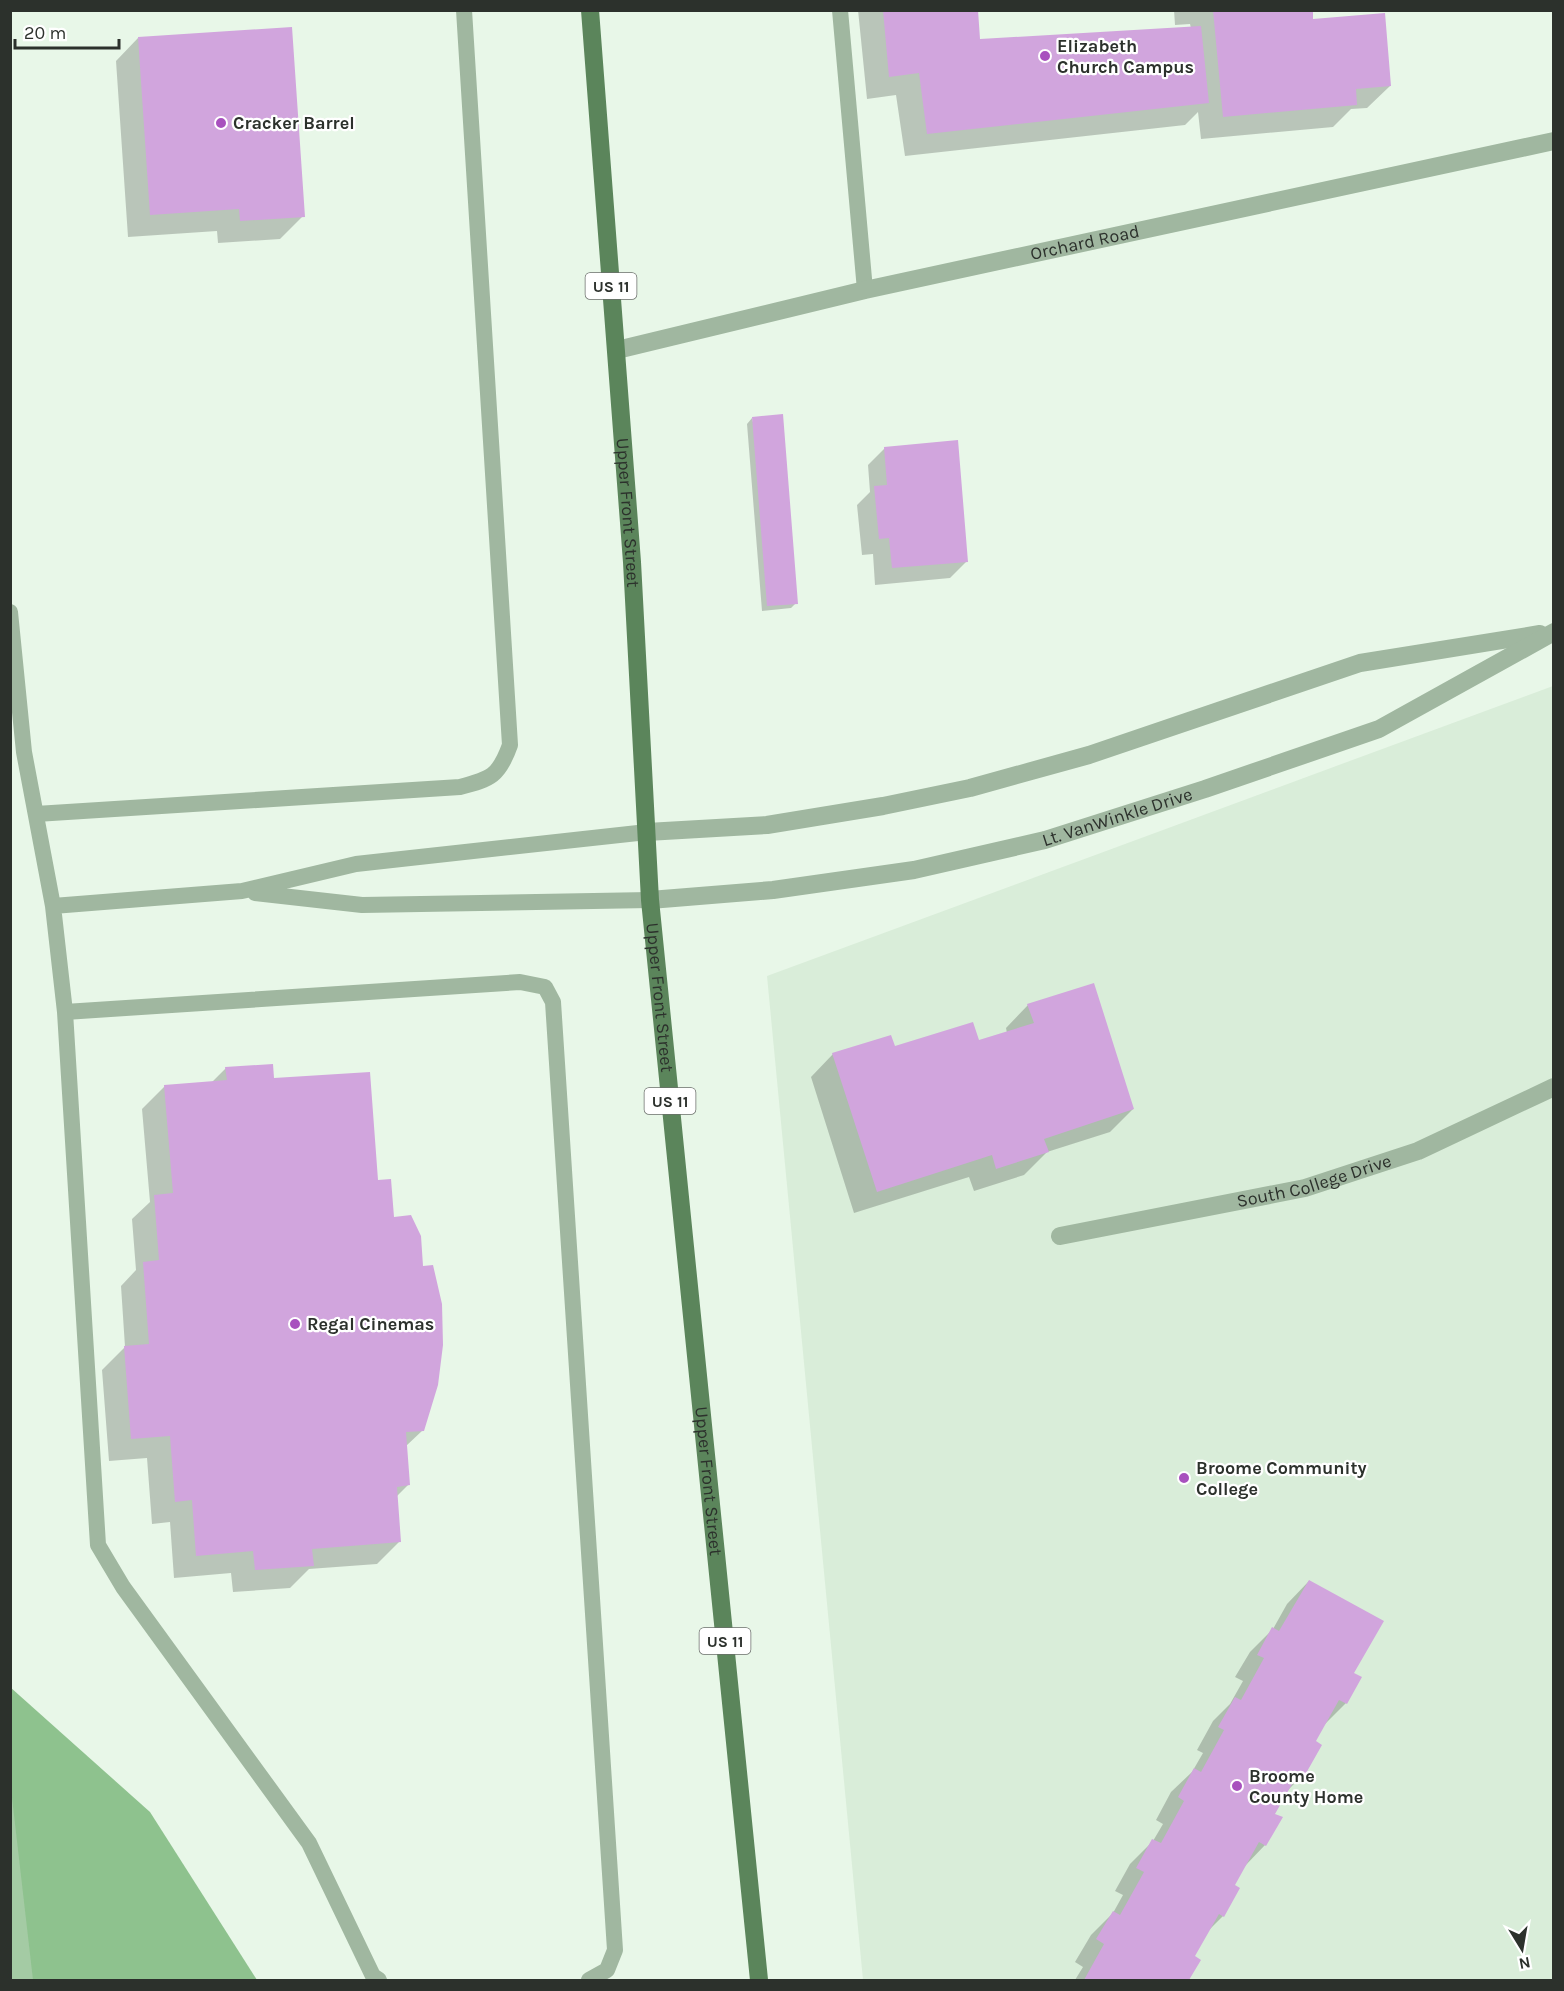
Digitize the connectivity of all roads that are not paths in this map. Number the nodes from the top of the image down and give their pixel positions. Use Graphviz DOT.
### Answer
graph roads {
  1 [pos="464,10"];
  2 [pos="590,10"];
  3 [pos="840,10"];
  4 [pos="1554,141"];
  5 [pos="865,290"];
  6 [pos="616,350"];
  7 [pos="10,612"];
  8 [pos="1554,632"];
  9 [pos="36,814"];
  10 [pos="647,832"];
  11 [pos="242,891"];
  12 [pos="650,900"];
  13 [pos="53,906"];
  14 [pos="65,1012"];
  15 [pos="1554,1087"];
  16 [pos="1060,1236"];
  17 [pos="379,1980"];
  18 [pos="590,1980"];
  19 [pos="759,1980"];
  1 -- 9 [label="lane"];
  2 -- 6 [label="main road, Upper Front Street / US 11"];
  3 -- 5 [label="lane"];
  4 -- 5 [label="street, Orchard Road"];
  5 -- 6 [label="street, Orchard Road"];
  6 -- 10 [label="main road, Upper Front Street / US 11"];
  7 -- 9 [label="lane"];
  8 -- 10 [label="street, Lt. VanWinkle Drive"];
  8 -- 12 [label="street, Lt. VanWinkle Drive"];
  9 -- 13 [label="lane"];
  10 -- 11 [label="lane"];
  10 -- 12 [label="main road, Upper Front Street / US 11"];
  11 -- 12 [label="lane"];
  11 -- 13 [label="lane"];
  12 -- 19 [label="main road, Upper Front Street / US 11"];
  13 -- 14 [label="lane"];
  14 -- 17 [label="lane"];
  14 -- 18 [label="lane"];
  15 -- 16 [label="street, South College Drive"];
}
